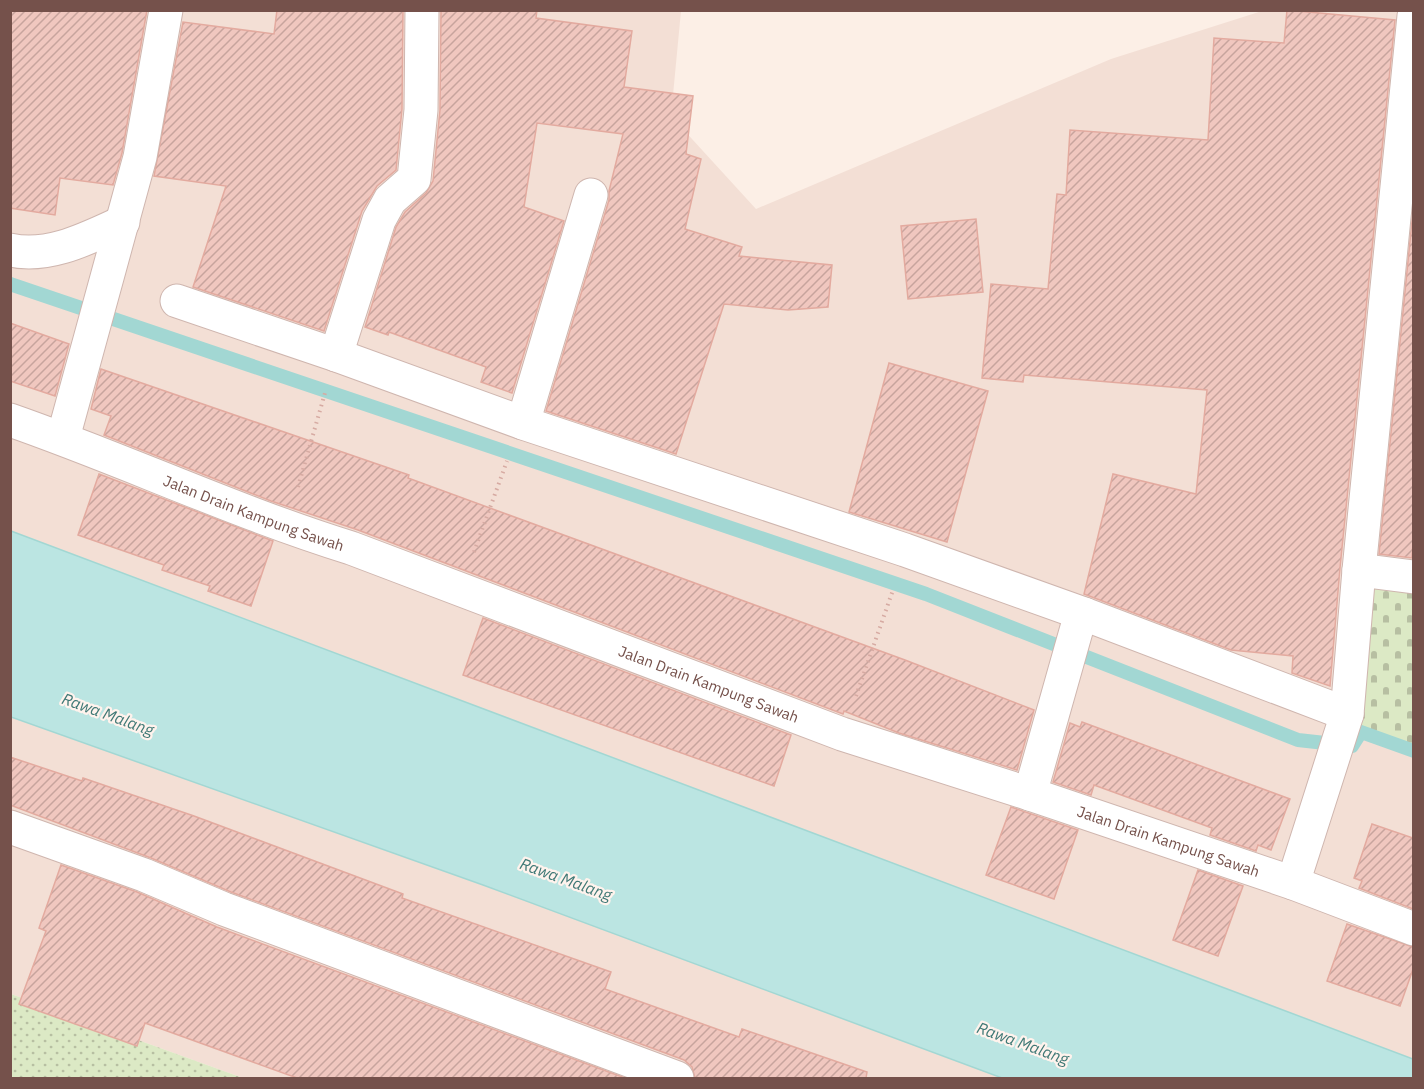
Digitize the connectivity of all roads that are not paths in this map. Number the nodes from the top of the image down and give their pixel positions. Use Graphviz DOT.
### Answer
graph roads {
  1 [pos="166,10"];
  2 [pos="422,10"];
  3 [pos="1413,15"];
  4 [pos="591,195"];
  5 [pos="123,222"];
  6 [pos="10,250"];
  7 [pos="177,301"];
  8 [pos="332,370"];
  9 [pos="10,420"];
  10 [pos="523,423"];
  11 [pos="63,438"];
  12 [pos="1359,570"];
  13 [pos="1413,577"];
  14 [pos="1081,619"];
  15 [pos="1344,724"];
  16 [pos="1030,794"];
  17 [pos="10,827"];
  18 [pos="1293,883"];
  19 [pos="1413,929"];
  20 [pos="677,1078"];
  1 -- 5 [label="street"];
  2 -- 8 [label="street"];
  3 -- 12 [label="street"];
  4 -- 10 [label="street"];
  5 -- 6 [label="street"];
  5 -- 11 [label="street"];
  7 -- 8 [label="street"];
  8 -- 10 [label="street"];
  9 -- 11 [label="street, Jalan Drain Kampung Sawah"];
  10 -- 14 [label="street"];
  11 -- 16 [label="street, Jalan Drain Kampung Sawah"];
  12 -- 13 [label="street"];
  12 -- 15 [label="street"];
  14 -- 15 [label="street"];
  14 -- 16 [label="street"];
  15 -- 18 [label="street"];
  16 -- 18 [label="street, Jalan Drain Kampung Sawah"];
  17 -- 20 [label="street"];
  18 -- 19 [label="street, Jalan Drain Kampung Sawah"];
}
